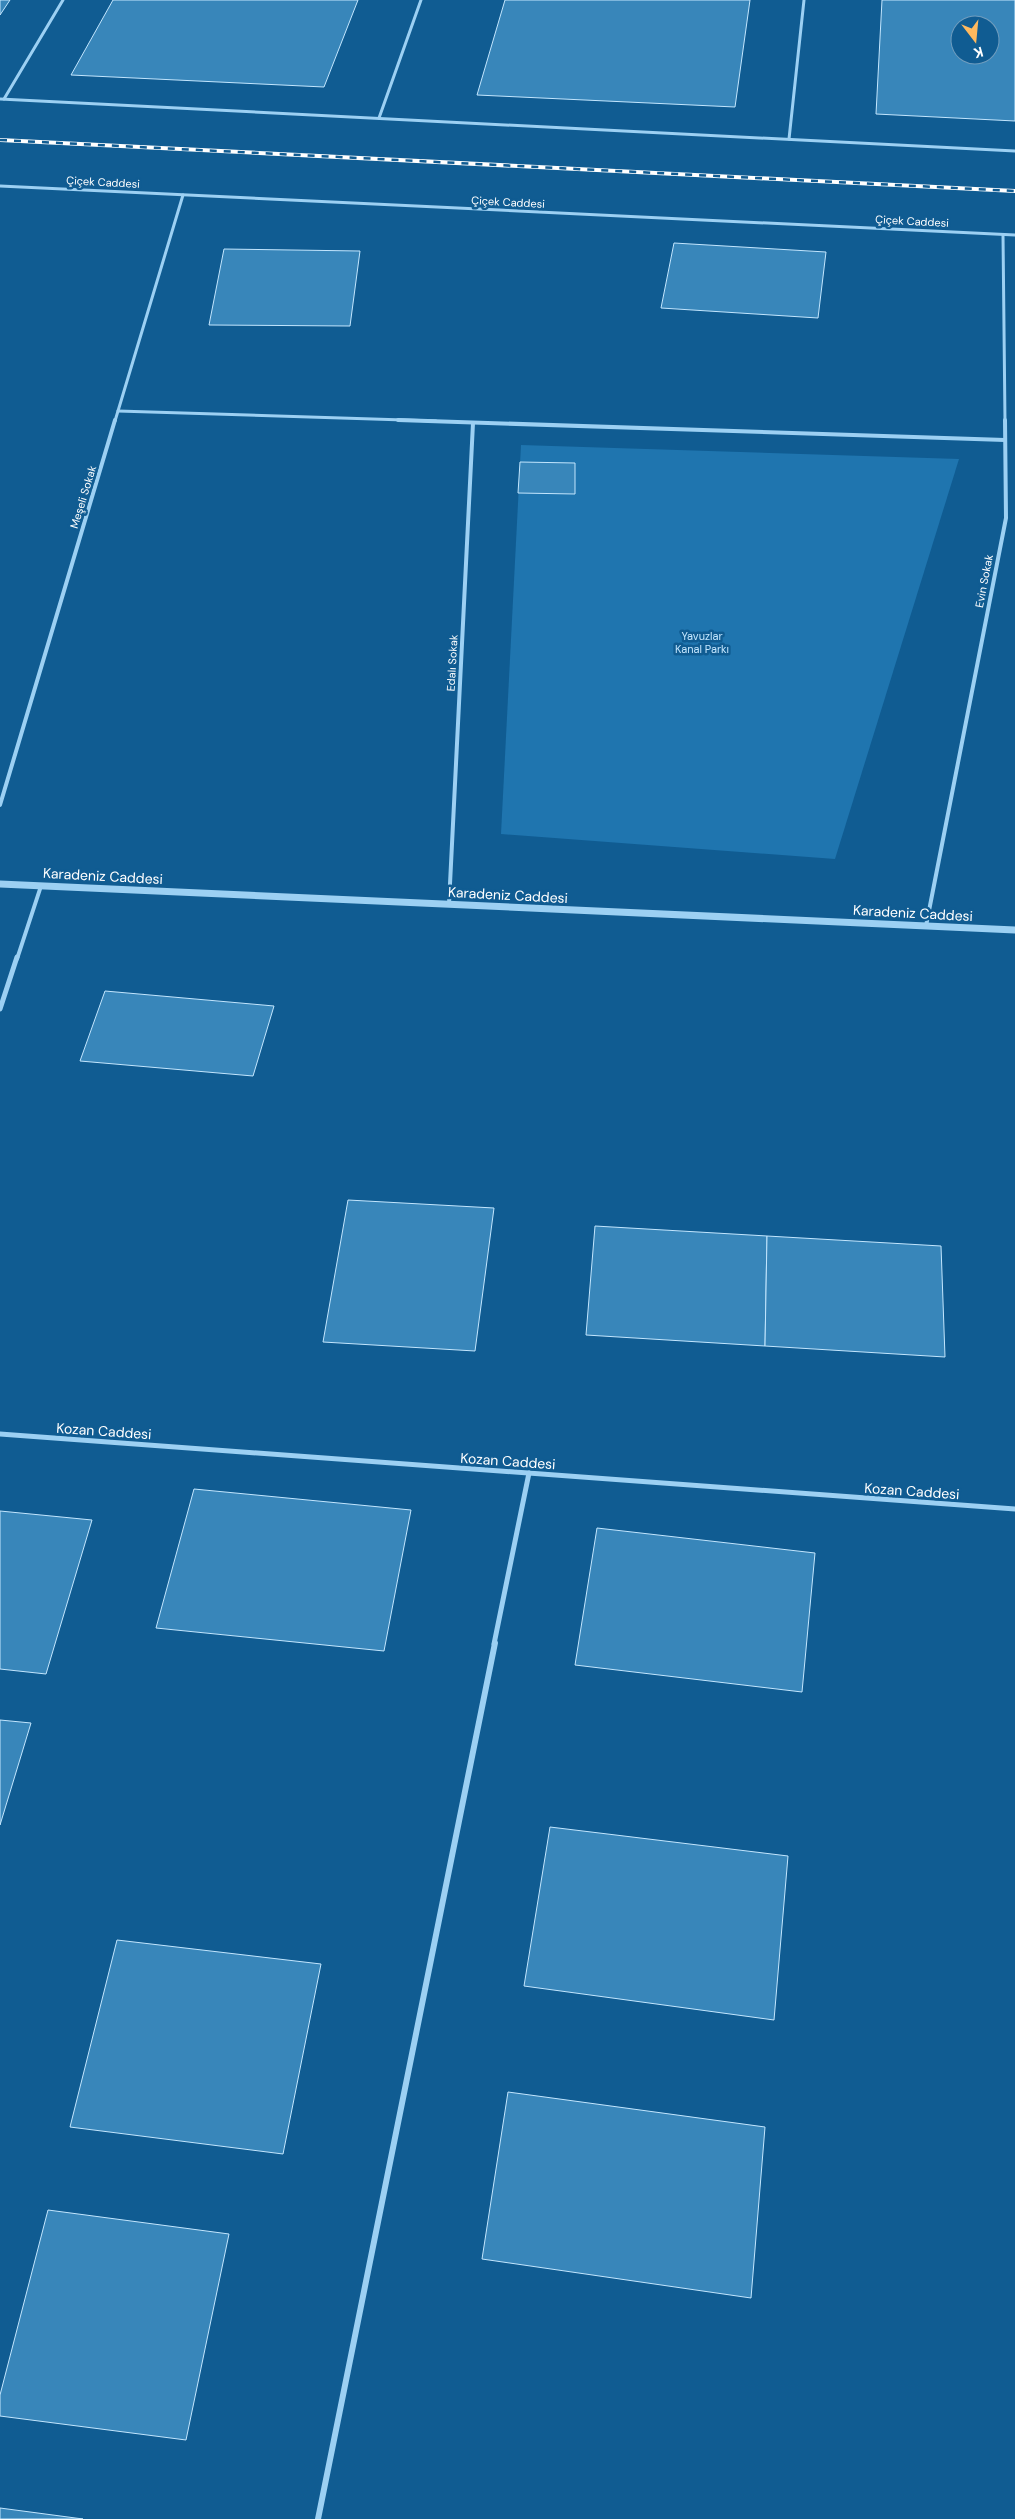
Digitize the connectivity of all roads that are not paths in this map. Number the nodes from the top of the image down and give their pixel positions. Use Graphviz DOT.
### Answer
graph roads {
  1 [pos="63,0"];
  2 [pos="421,0"];
  3 [pos="804,0"];
  4 [pos="2,99"];
  5 [pos="378,118"];
  6 [pos="789,139"];
  7 [pos="1015,151"];
  8 [pos="0,186"];
  9 [pos="183,195"];
  10 [pos="1003,235"];
  11 [pos="1015,235"];
  12 [pos="118,411"];
  13 [pos="473,422"];
  14 [pos="1005,440"];
  15 [pos="0,805"];
  16 [pos="0,884"];
  17 [pos="41,886"];
  18 [pos="449,904"];
  19 [pos="926,926"];
  20 [pos="1015,930"];
  21 [pos="0,1010"];
  22 [pos="0,1434"];
  23 [pos="529,1473"];
  24 [pos="1015,1510"];
  25 [pos="318,2519"];
  1 -- 4 [label="street"];
  2 -- 5 [label="street"];
  3 -- 6 [label="street"];
  4 -- 5 [label="street"];
  5 -- 6 [label="street"];
  6 -- 7 [label="street"];
  8 -- 9 [label="street, Çiçek Caddesi"];
  9 -- 10 [label="street, Çiçek Caddesi"];
  9 -- 12 [label="street, Meşeli Sokak"];
  10 -- 11 [label="street, Çiçek Caddesi"];
  10 -- 14 [label="street, Evin Sokak"];
  12 -- 13 [label="street"];
  12 -- 15 [label="street, Meşeli Sokak"];
  13 -- 14 [label="street"];
  13 -- 18 [label="street, Edalı Sokak"];
  14 -- 19 [label="street, Evin Sokak"];
  16 -- 17 [label="street, Karadeniz Caddesi"];
  17 -- 18 [label="street, Karadeniz Caddesi"];
  17 -- 21 [label="street"];
  18 -- 19 [label="street, Karadeniz Caddesi"];
  19 -- 20 [label="street, Karadeniz Caddesi"];
  22 -- 23 [label="street, Kozan Caddesi"];
  23 -- 24 [label="street, Kozan Caddesi"];
  23 -- 25 [label="street"];
}
